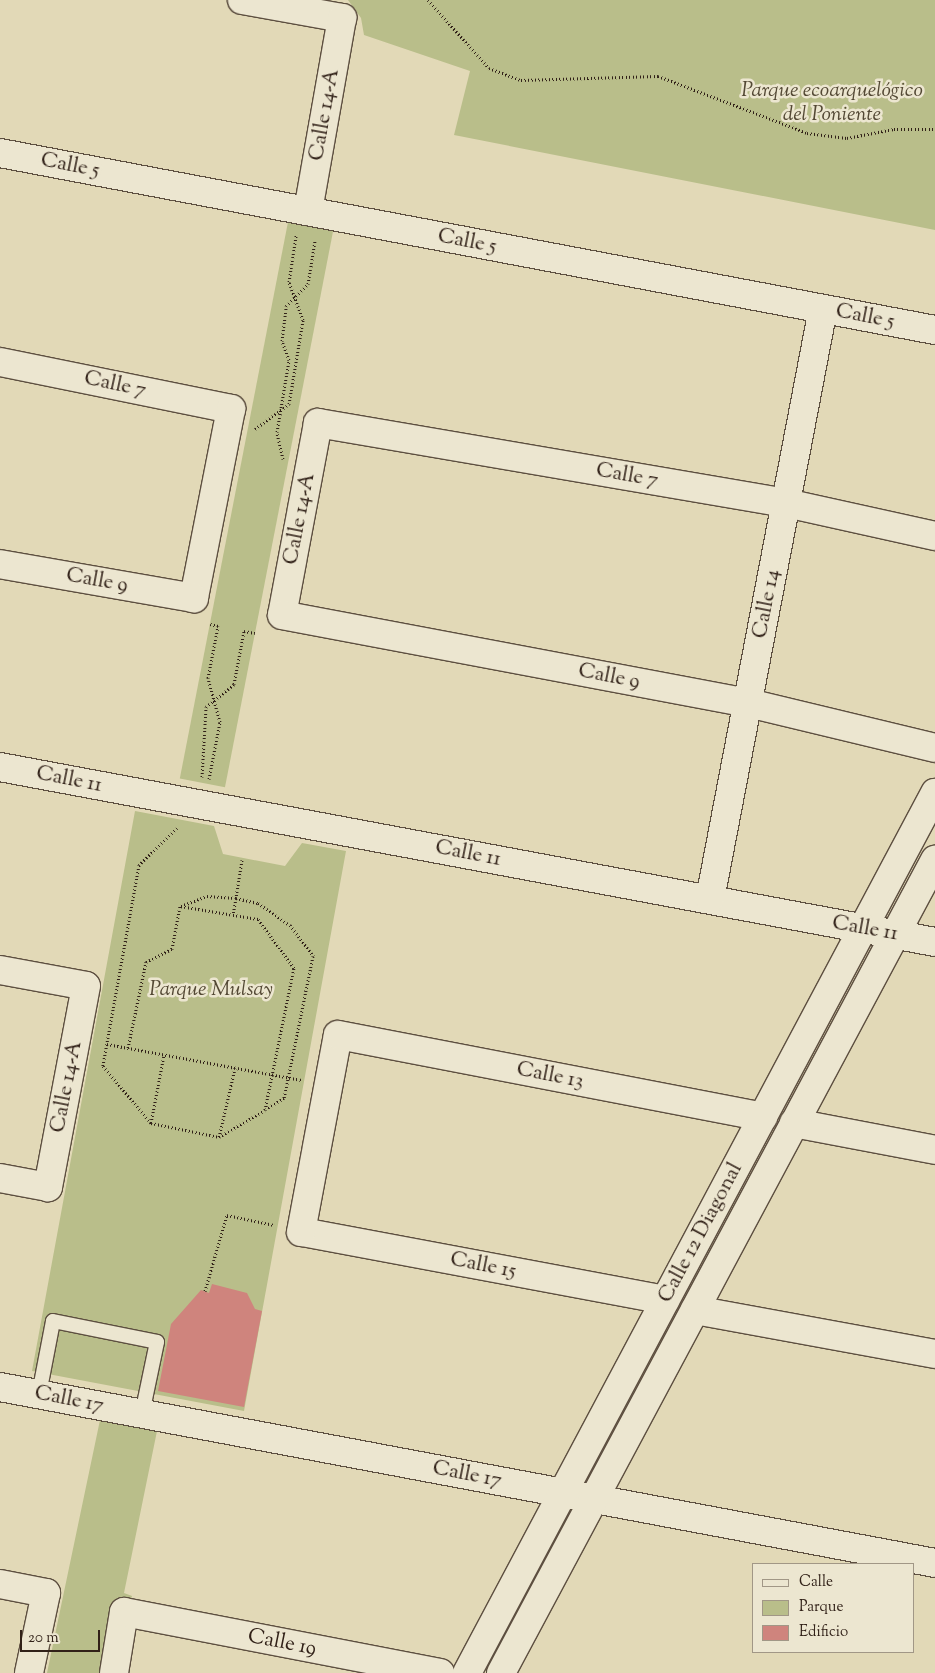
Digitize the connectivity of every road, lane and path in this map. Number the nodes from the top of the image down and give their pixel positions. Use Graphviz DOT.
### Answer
graph roads {
  1 [pos="242,0"];
  2 [pos="428,0"];
  3 [pos="935,129"];
  4 [pos="0,153"];
  5 [pos="307,226"];
  6 [pos="295,297"];
  7 [pos="823,309"];
  8 [pos="935,330"];
  9 [pos="0,362"];
  10 [pos="280,410"];
  11 [pos="318,423"];
  12 [pos="252,432"];
  13 [pos="284,464"];
  14 [pos="786,504"];
  15 [pos="935,536"];
  16 [pos="0,564"];
  17 [pos="194,598"];
  18 [pos="282,616"];
  19 [pos="210,624"];
  20 [pos="255,633"];
  21 [pos="215,700"];
  22 [pos="748,703"];
  23 [pos="935,748"];
  24 [pos="0,767"];
  25 [pos="201,781"];
  26 [pos="209,783"];
  27 [pos="935,793"];
  28 [pos="180,824"];
  29 [pos="242,860"];
  30 [pos="935,860"];
  31 [pos="236,898"];
  32 [pos="710,899"];
  33 [pos="180,906"];
  34 [pos="233,915"];
  35 [pos="862,930"];
  36 [pos="895,934"];
  37 [pos="935,942"];
  38 [pos="0,970"];
  39 [pos="98,1042"];
  40 [pos="107,1044"];
  41 [pos="128,1048"];
  42 [pos="164,1055"];
  43 [pos="235,1068"];
  44 [pos="272,1075"];
  45 [pos="288,1077"];
  46 [pos="306,1081"];
  47 [pos="265,1110"];
  48 [pos="763,1117"];
  49 [pos="151,1123"];
  50 [pos="794,1123"];
  51 [pos="220,1137"];
  52 [pos="935,1150"];
  53 [pos="0,1178"];
  54 [pos="290,1229"];
  55 [pos="205,1291"];
  56 [pos="665,1300"];
  57 [pos="695,1310"];
  58 [pos="935,1354"];
  59 [pos="0,1387"];
  60 [pos="39,1394"];
  61 [pos="142,1414"];
  62 [pos="563,1493"];
  63 [pos="593,1499"];
  64 [pos="935,1563"];
  65 [pos="0,1584"];
  66 [pos="29,1673"];
  67 [pos="114,1673"];
  68 [pos="440,1673"];
  69 [pos="467,1673"];
  70 [pos="501,1673"];
  1 -- 5 [label="street, Calle 14-A"];
  2 -- 3 [label="path"];
  4 -- 5 [label="street, Calle 5"];
  5 -- 6 [label="path, Calle 14-A"];
  5 -- 6 [label="path, Calle 14-A"];
  5 -- 7 [label="street, Calle 5"];
  6 -- 10 [label="path, Calle 14-A"];
  6 -- 10 [label="path, Calle 14-A"];
  7 -- 8 [label="street, Calle 5"];
  7 -- 14 [label="street, Calle 14"];
  9 -- 17 [label="street, Calle 7"];
  10 -- 12 [label="path, Calle 14-A"];
  10 -- 13 [label="path, Calle 14-A"];
  11 -- 14 [label="street, Calle 7"];
  11 -- 18 [label="street, Calle 14-A"];
  14 -- 15 [label="street, Calle 7"];
  14 -- 22 [label="street, Calle 14"];
  16 -- 17 [label="street, Calle 9"];
  18 -- 22 [label="street, Calle 9"];
  19 -- 21 [label="path"];
  20 -- 21 [label="path"];
  21 -- 25 [label="path"];
  21 -- 26 [label="path"];
  22 -- 23 [label="street, Calle 9"];
  22 -- 32 [label="street, Calle 14"];
  24 -- 32 [label="street, Calle 11"];
  27 -- 35 [label="street, Calle 12 Diagonal"];
  28 -- 40 [label="path"];
  29 -- 31 [label="path"];
  30 -- 36 [label="street, Calle 12 Diagonal"];
  31 -- 33 [label="path"];
  31 -- 34 [label="path"];
  31 -- 45 [label="path"];
  32 -- 35 [label="street, Calle 11"];
  33 -- 34 [label="path"];
  33 -- 41 [label="path"];
  34 -- 44 [label="path"];
  35 -- 36 [label="street, Calle 11"];
  35 -- 48 [label="street, Calle 12 Diagonal"];
  36 -- 37 [label="street, Calle 11"];
  36 -- 50 [label="street, Calle 12 Diagonal"];
  38 -- 53 [label="street, Calle 14-A"];
  39 -- 40 [label="path"];
  40 -- 41 [label="path"];
  40 -- 49 [label="path"];
  41 -- 42 [label="path"];
  42 -- 43 [label="path"];
  42 -- 49 [label="path"];
  43 -- 44 [label="path"];
  43 -- 51 [label="path"];
  44 -- 45 [label="path"];
  44 -- 47 [label="path"];
  45 -- 46 [label="path"];
  45 -- 47 [label="path"];
  47 -- 51 [label="path"];
  48 -- 54 [label="street, Calle 13"];
  48 -- 56 [label="street, Calle 12 Diagonal"];
  49 -- 51 [label="path"];
  50 -- 52 [label="street"];
  50 -- 57 [label="street, Calle 12 Diagonal"];
  54 -- 55 [label="path"];
  54 -- 56 [label="street, Calle 15"];
  56 -- 62 [label="street, Calle 12 Diagonal"];
  57 -- 58 [label="street"];
  57 -- 63 [label="street, Calle 12 Diagonal"];
  59 -- 60 [label="street, Calle 17"];
  60 -- 61 [label="street, Calle 17"];
  60 -- 61 [label="lane"];
  61 -- 62 [label="street, Calle 17"];
  62 -- 63 [label="street, Calle 17"];
  62 -- 69 [label="street, Calle 12 Diagonal"];
  63 -- 64 [label="street, Calle 17"];
  63 -- 70 [label="street, Calle 12 Diagonal"];
  65 -- 66 [label="street"];
  67 -- 68 [label="street, Calle 19"];
}
